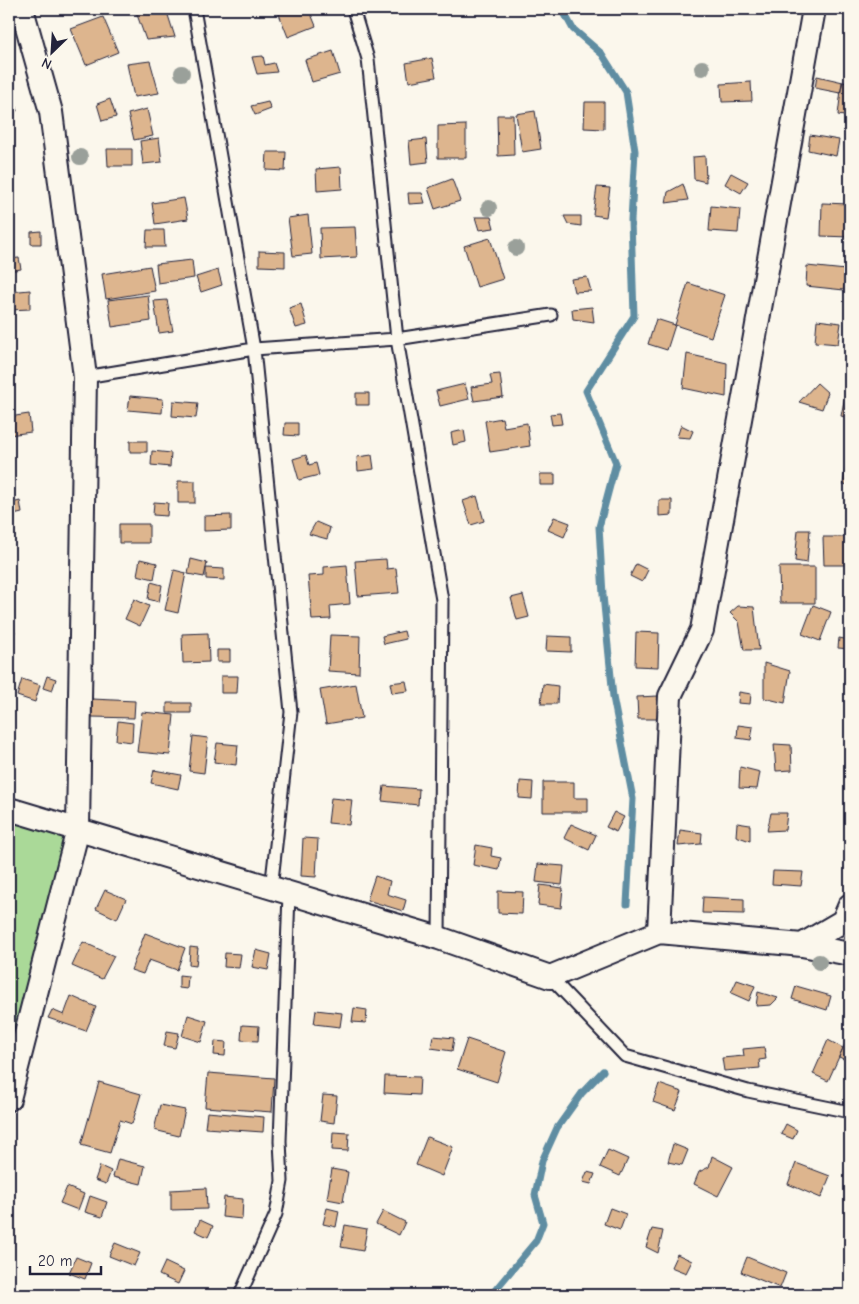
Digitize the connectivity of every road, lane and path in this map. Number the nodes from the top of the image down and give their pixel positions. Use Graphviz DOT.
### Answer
graph roads {
  1 [pos="22,9"];
  2 [pos="194,9"];
  3 [pos="353,9"];
  4 [pos="814,9"];
  5 [pos="551,315"];
  6 [pos="397,339"];
  7 [pos="254,350"];
  8 [pos="85,378"];
  9 [pos="9,809"];
  10 [pos="78,829"];
  11 [pos="280,892"];
  12 [pos="850,906"];
  13 [pos="659,932"];
  14 [pos="439,938"];
  15 [pos="802,945"];
  16 [pos="850,954"];
  17 [pos="550,977"];
  18 [pos="9,1099"];
  19 [pos="850,1112"];
  20 [pos="240,1295"];
  1 -- 8 [label="street"];
  2 -- 7 [label="lane"];
  3 -- 6 [label="lane"];
  4 -- 13 [label="street"];
  5 -- 6 [label="lane"];
  6 -- 7 [label="lane"];
  6 -- 14 [label="lane"];
  7 -- 8 [label="lane"];
  7 -- 11 [label="lane"];
  8 -- 10 [label="street"];
  9 -- 10 [label="street"];
  10 -- 11 [label="street"];
  10 -- 18 [label="street"];
  11 -- 14 [label="street"];
  11 -- 20 [label="lane"];
  12 -- 15 [label="street"];
  13 -- 15 [label="street"];
  13 -- 17 [label="street"];
  14 -- 17 [label="street"];
  15 -- 16 [label="street"];
  17 -- 19 [label="lane"];
}
